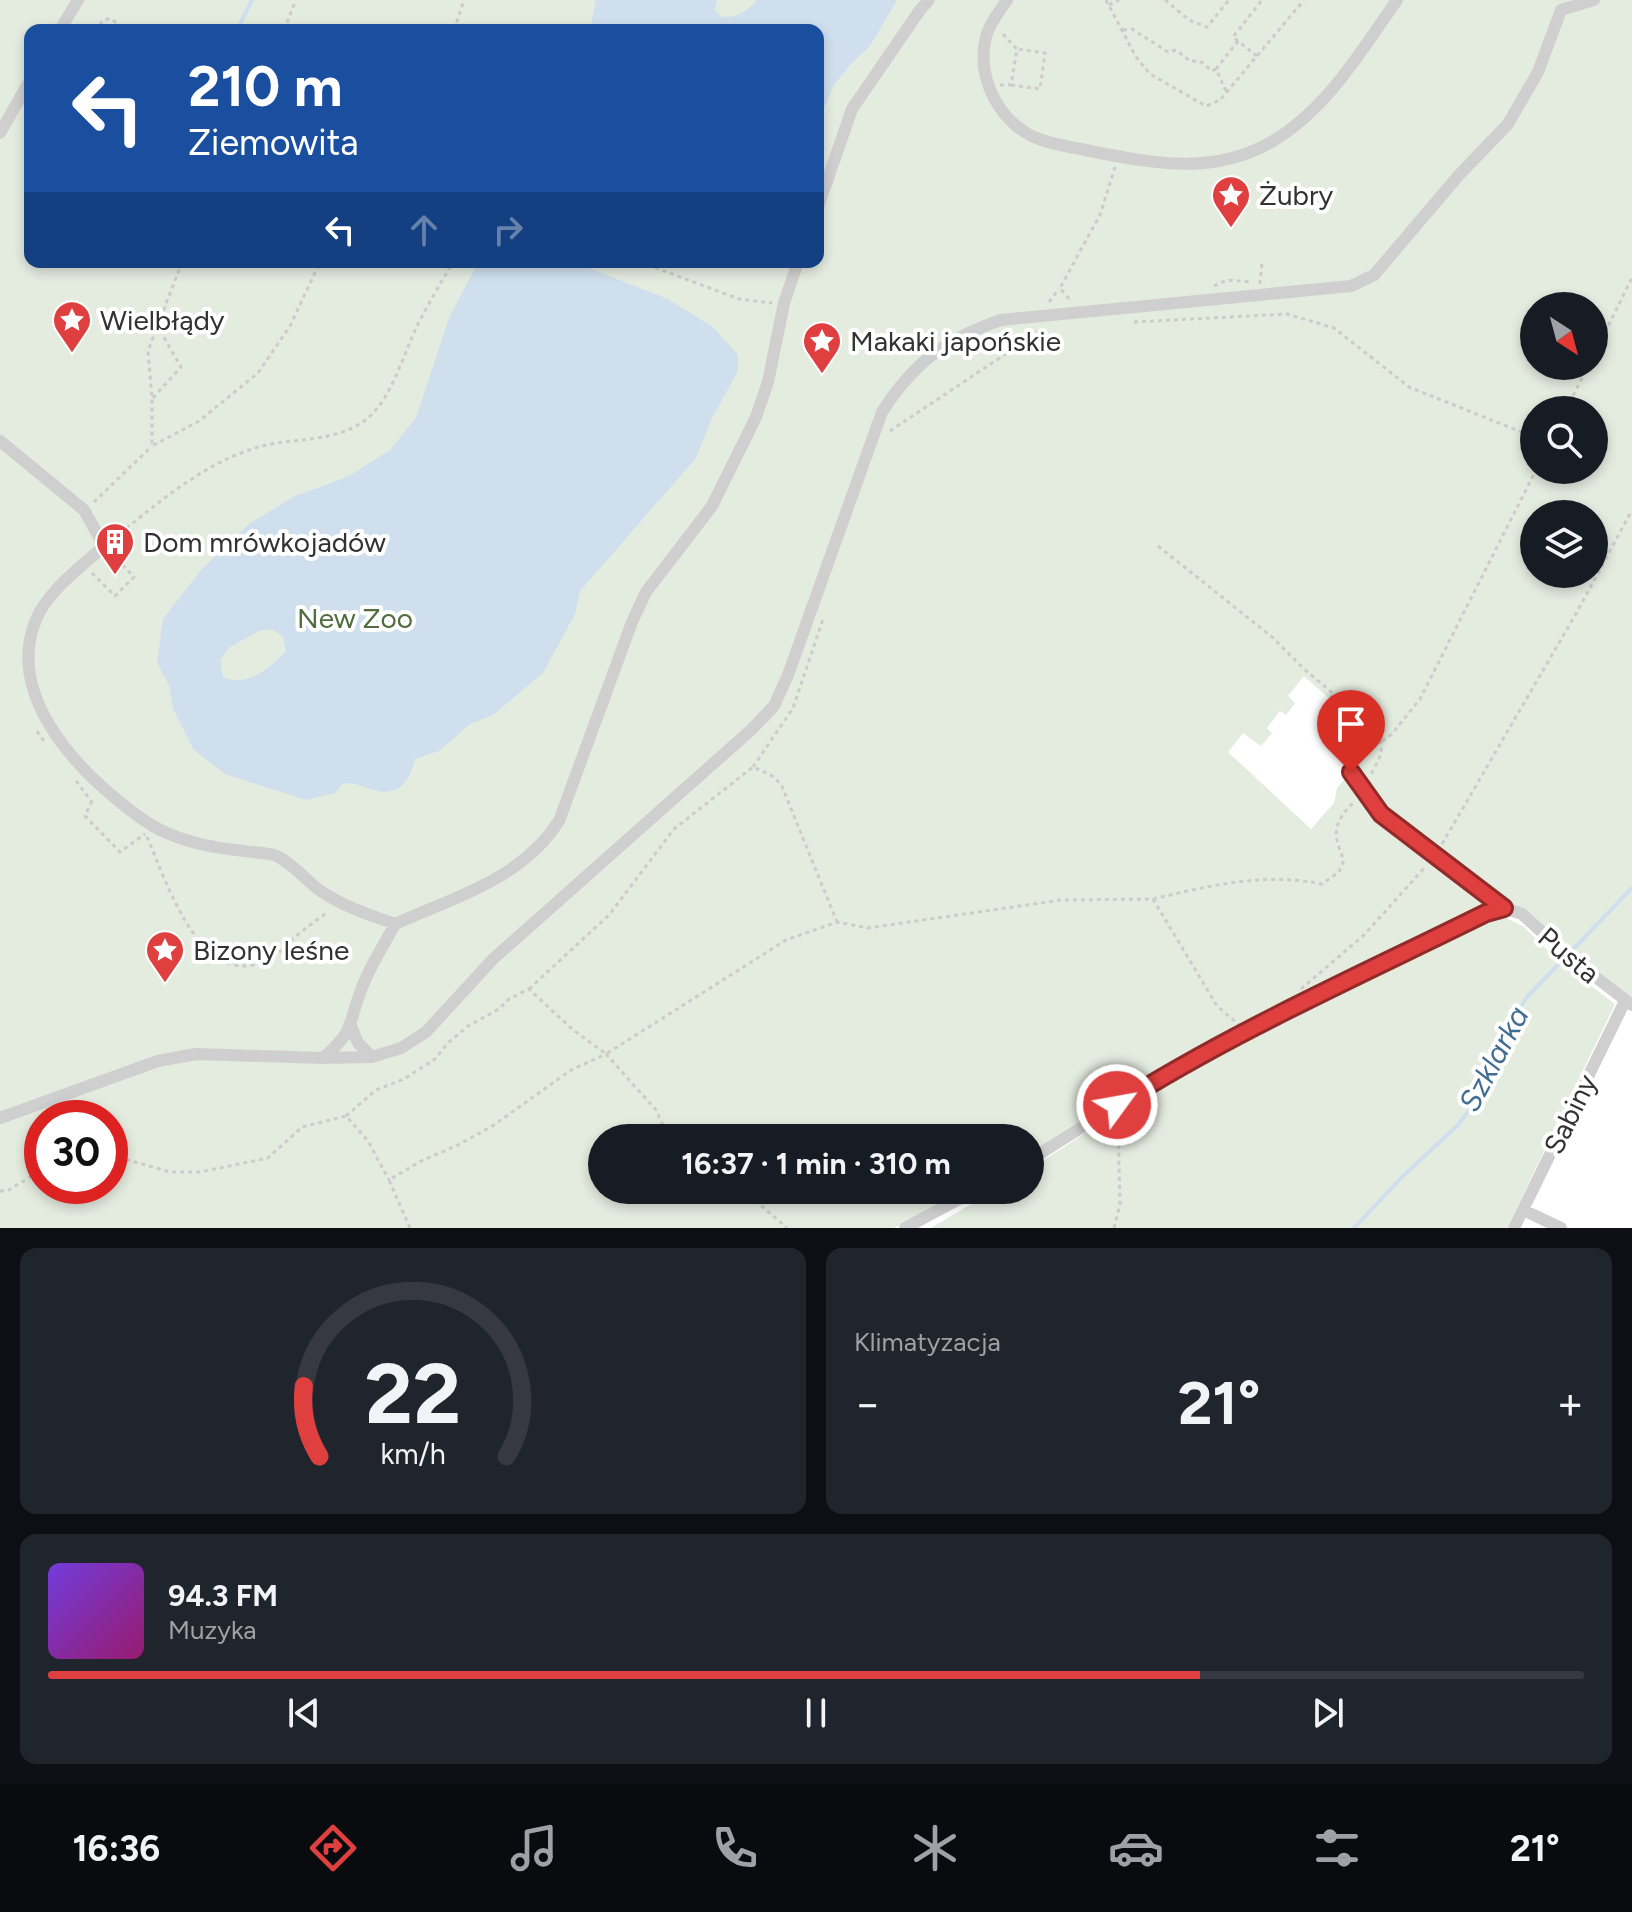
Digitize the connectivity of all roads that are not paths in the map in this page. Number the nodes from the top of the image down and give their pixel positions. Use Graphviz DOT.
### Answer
graph roads {
  1 [pos="78,0"];
  2 [pos="929,0"];
  3 [pos="1007,0"];
  4 [pos="1397,0"];
  5 [pos="1594,0"];
  6 [pos="64,24"];
  7 [pos="24,91"];
  8 [pos="0,133"];
  9 [pos="824,190"];
  10 [pos="796,268"];
  11 [pos="0,441"];
  12 [pos="1351,772"];
  13 [pos="1504,908"];
  14 [pos="395,924"];
  15 [pos="1628,1003"];
  16 [pos="351,1026"];
  17 [pos="372,1057"];
  18 [pos="323,1058"];
  19 [pos="0,1118"];
  20 [pos="1044,1151"];
  21 [pos="950,1204"];
  22 [pos="1523,1210"];
  23 [pos="905,1228"];
  24 [pos="1514,1228"];
  25 [pos="1561,1228"];
  1 -- 6 [label="street"];
  2 -- 9 [label="street"];
  3 -- 4 [label="street"];
  5 -- 17 [label="street"];
  7 -- 8 [label="street"];
  10 -- 14 [label="street"];
  11 -- 14 [label="street"];
  12 -- 13 [label="street, Pusta"];
  13 -- 15 [label="street, Pusta"];
  13 -- 20 [label="street"];
  14 -- 16 [label="street"];
  15 -- 22 [label="street, Sabiny"];
  16 -- 17 [label="street"];
  16 -- 18 [label="street"];
  17 -- 18 [label="street"];
  18 -- 19 [label="street"];
  21 -- 23 [label="street"];
  22 -- 24 [label="street, Sabiny"];
  22 -- 25 [label="street"];
}
